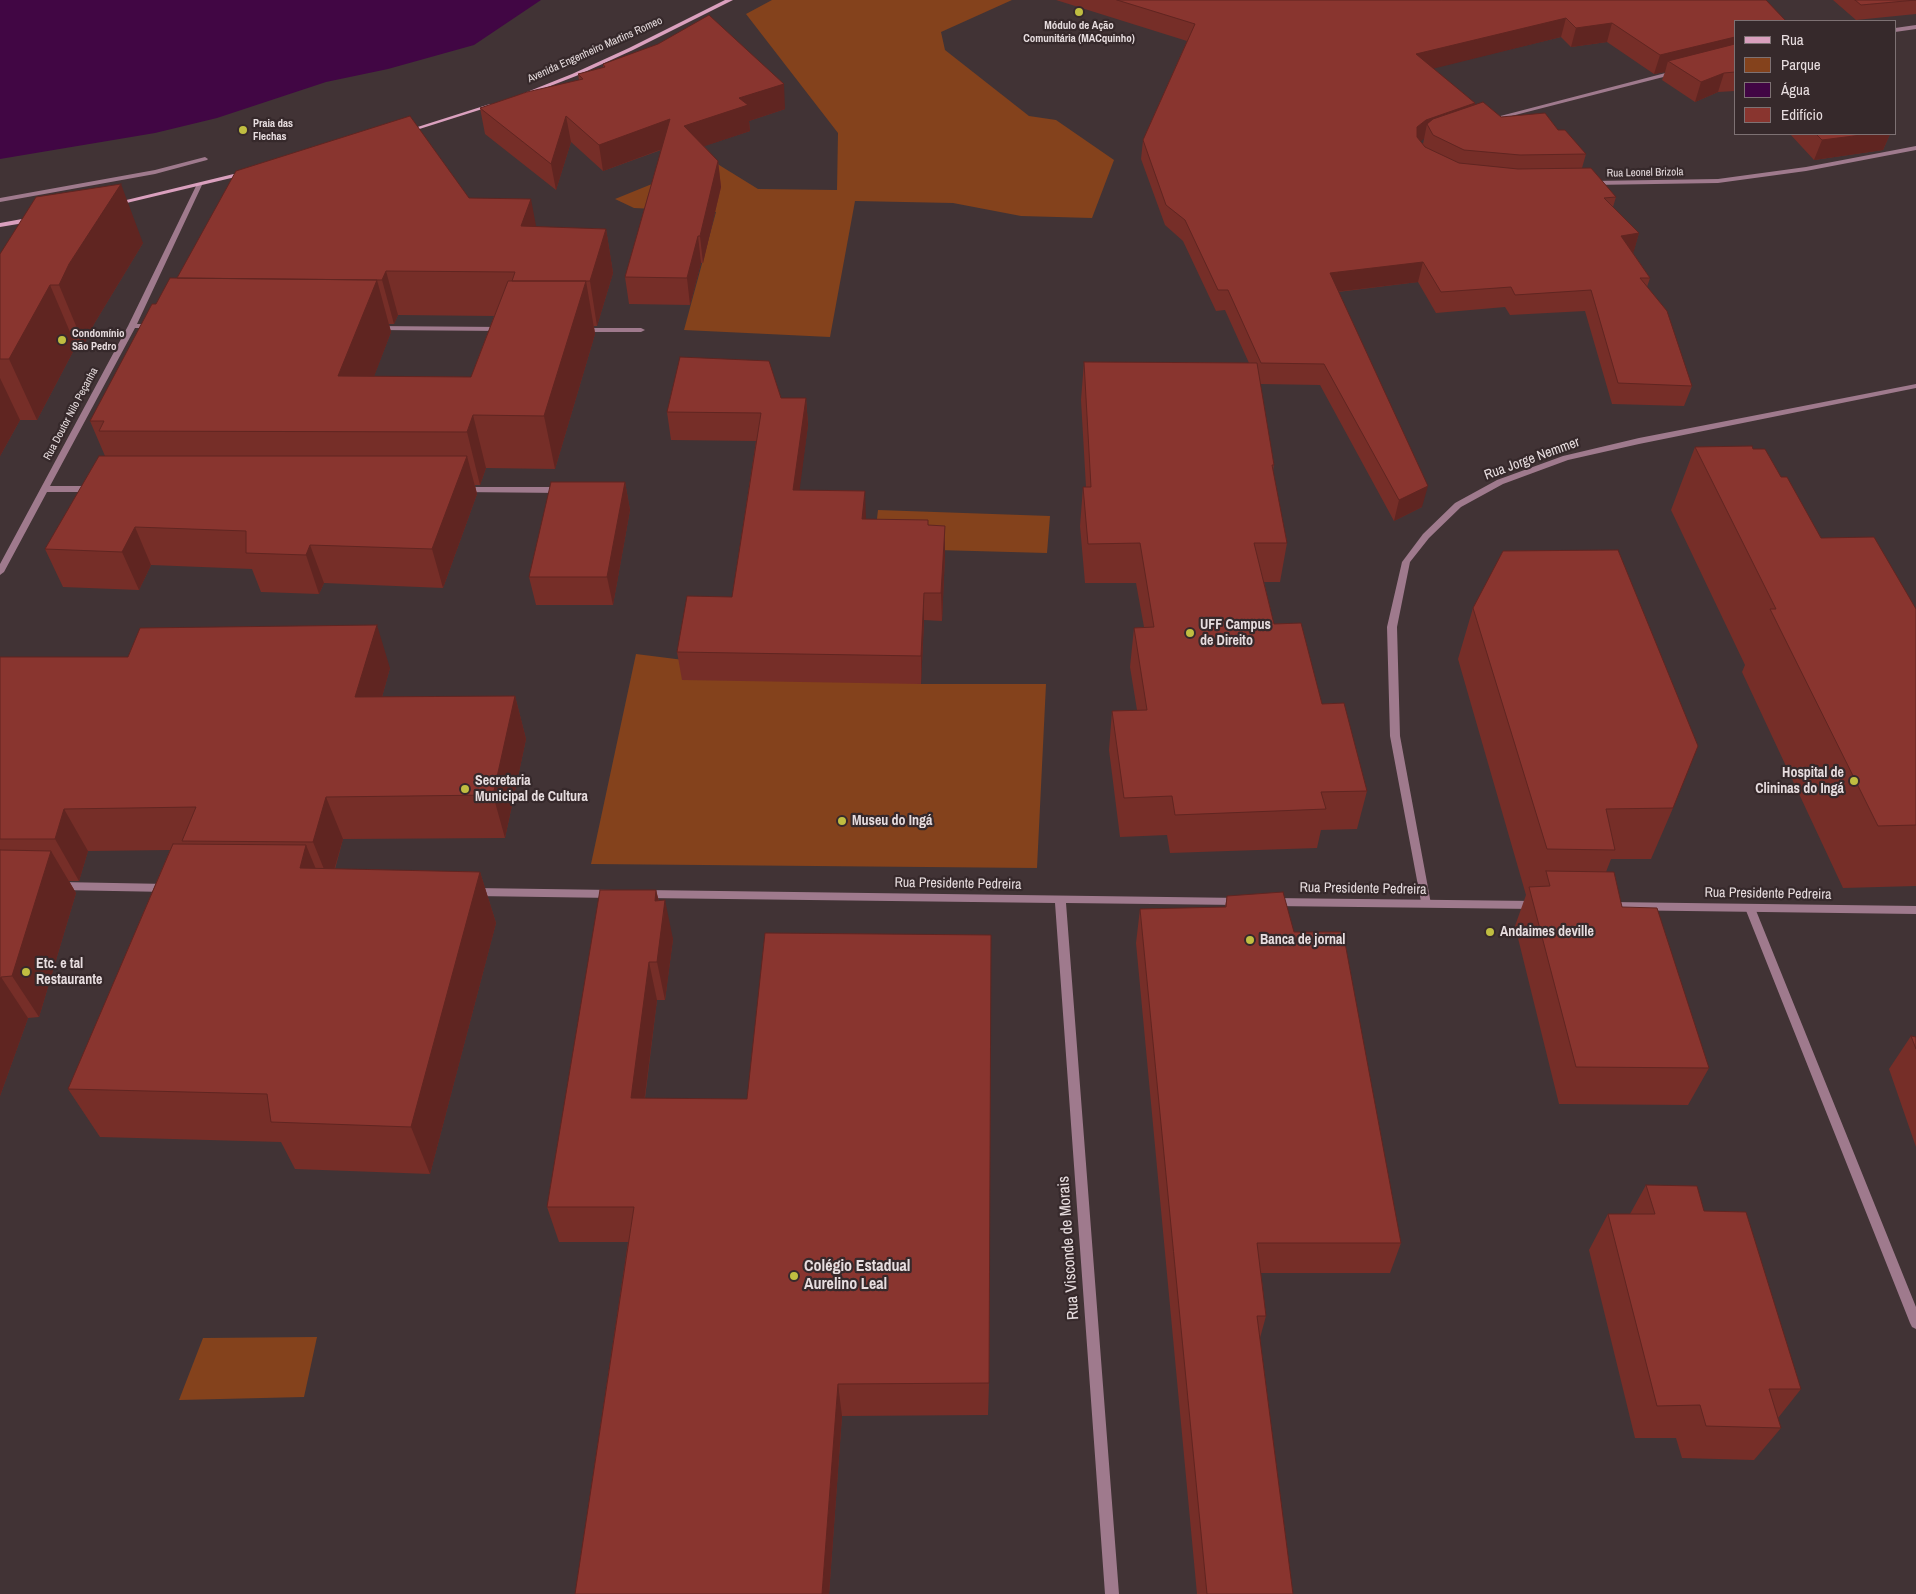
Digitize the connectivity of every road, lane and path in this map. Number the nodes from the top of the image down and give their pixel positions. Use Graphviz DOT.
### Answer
graph roads {
  1 [pos="730,0"];
  2 [pos="1916,27"];
  3 [pos="1896,30"];
  4 [pos="1684,70"];
  5 [pos="515,97"];
  6 [pos="498,103"];
  7 [pos="1478,123"];
  8 [pos="405,132"];
  9 [pos="1916,148"];
  10 [pos="205,159"];
  11 [pos="255,171"];
  12 [pos="1586,184"];
  13 [pos="199,185"];
  14 [pos="0,200"];
  15 [pos="102,206"];
  16 [pos="44,217"];
  17 [pos="0,225"];
  18 [pos="132,326"];
  19 [pos="162,326"];
  20 [pos="371,328"];
  21 [pos="511,329"];
  22 [pos="571,330"];
  23 [pos="641,330"];
  24 [pos="1916,386"];
  25 [pos="44,489"];
  26 [pos="104,489"];
  27 [pos="451,490"];
  28 [pos="570,490"];
  29 [pos="0,572"];
  30 [pos="50,886"];
  31 [pos="180,888"];
  32 [pos="460,892"];
  33 [pos="1060,900"];
  34 [pos="1426,904"];
  35 [pos="1544,905"];
  36 [pos="1603,906"];
  37 [pos="1750,908"];
  38 [pos="1916,910"];
  39 [pos="1916,1323"];
  40 [pos="1112,1594"];
  1 -- 5 [label="main road, Avenida Engenheiro Martins Romeo"];
  2 -- 3 [label="street"];
  4 -- 7 [label="street"];
  6 -- 8 [label="main road"];
  9 -- 12 [label="street, Rua Leonel Brizola"];
  10 -- 14 [label="street"];
  11 -- 13 [label="main road"];
  13 -- 15 [label="main road"];
  13 -- 18 [label="street, Rua Doutor Nilo Peçanha"];
  16 -- 17 [label="main road"];
  18 -- 19 [label="street"];
  18 -- 25 [label="street, Rua Doutor Nilo Peçanha"];
  20 -- 21 [label="street"];
  22 -- 23 [label="street"];
  24 -- 34 [label="street, Rua Jorge Nemmer"];
  25 -- 26 [label="street"];
  25 -- 29 [label="street, Rua Doutor Nilo Peçanha"];
  27 -- 28 [label="street"];
  30 -- 31 [label="street"];
  32 -- 33 [label="street, Rua Presidente Pedreira"];
  33 -- 34 [label="street, Rua Presidente Pedreira"];
  33 -- 40 [label="street, Rua Visconde de Morais"];
  34 -- 35 [label="street, Rua Presidente Pedreira"];
  36 -- 37 [label="street, Rua Presidente Pedreira"];
  37 -- 38 [label="street, Rua Presidente Pedreira"];
  37 -- 39 [label="street"];
}
